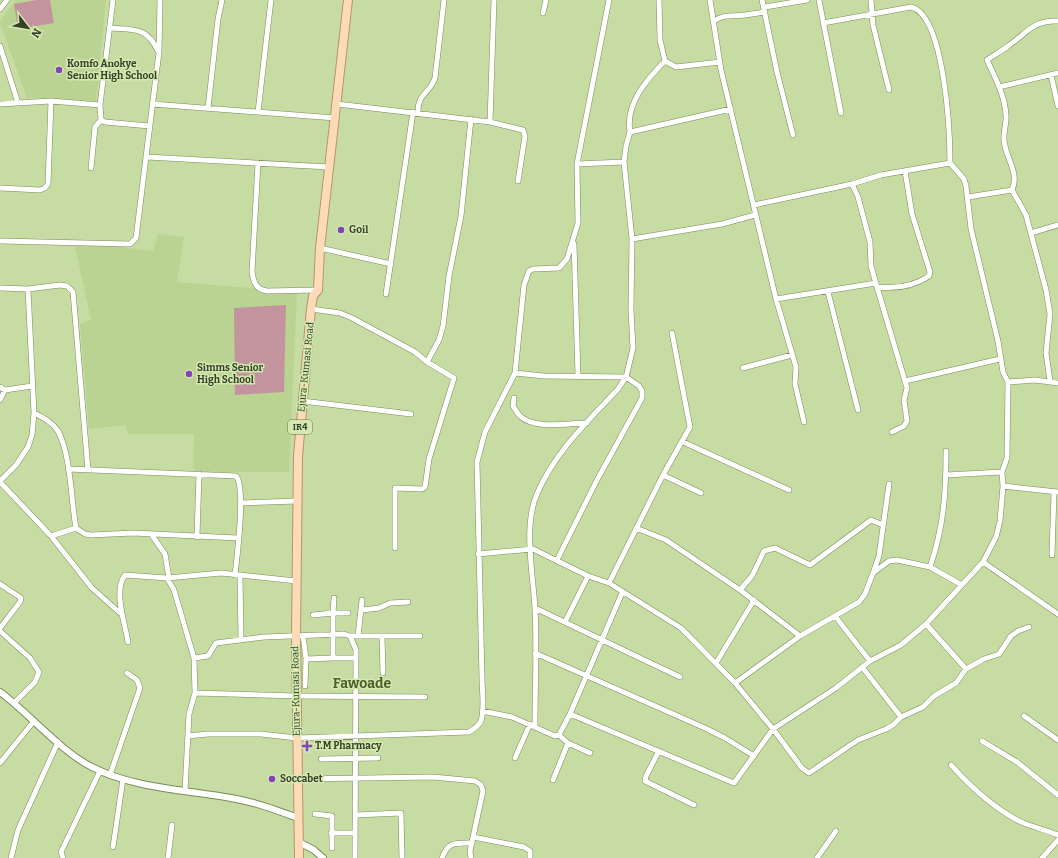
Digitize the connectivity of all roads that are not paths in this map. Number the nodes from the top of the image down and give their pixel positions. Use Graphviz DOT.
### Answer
graph roads {
  1 [pos="7,0"];
  2 [pos="113,0"];
  3 [pos="160,0"];
  4 [pos="222,0"];
  5 [pos="272,0"];
  6 [pos="348,0"];
  7 [pos="444,0"];
  8 [pos="494,0"];
  9 [pos="546,0"];
  10 [pos="609,0"];
  11 [pos="659,0"];
  12 [pos="710,0"];
  13 [pos="762,0"];
  14 [pos="807,0"];
  15 [pos="819,0"];
  16 [pos="871,0"];
  17 [pos="0,9"];
  18 [pos="765,10"];
  19 [pos="544,13"];
  20 [pos="872,14"];
  21 [pos="714,21"];
  22 [pos="1058,21"];
  23 [pos="823,23"];
  24 [pos="111,28"];
  25 [pos="0,46"];
  26 [pos="159,52"];
  27 [pos="665,61"];
  28 [pos="720,62"];
  29 [pos="1058,72"];
  30 [pos="1051,75"];
  31 [pos="999,87"];
  32 [pos="889,90"];
  33 [pos="51,101"];
  34 [pos="18,103"];
  35 [pos="0,104"];
  36 [pos="152,104"];
  37 [pos="337,104"];
  38 [pos="100,105"];
  39 [pos="1058,106"];
  40 [pos="208,108"];
  41 [pos="731,109"];
  42 [pos="258,112"];
  43 [pos="415,113"];
  44 [pos="841,113"];
  45 [pos="335,118"];
  46 [pos="471,119"];
  47 [pos="101,120"];
  48 [pos="490,122"];
  49 [pos="150,126"];
  50 [pos="630,132"];
  51 [pos="793,135"];
  52 [pos="147,157"];
  53 [pos="624,162"];
  54 [pos="258,163"];
  55 [pos="577,164"];
  56 [pos="950,164"];
  57 [pos="329,167"];
  58 [pos="91,168"];
  59 [pos="904,171"];
  60 [pos="518,181"];
  61 [pos="852,184"];
  62 [pos="0,188"];
  63 [pos="1012,190"];
  64 [pos="968,197"];
  65 [pos="754,205"];
  66 [pos="755,215"];
  67 [pos="1058,225"];
  68 [pos="1031,232"];
  69 [pos="632,238"];
  70 [pos="0,241"];
  71 [pos="574,241"];
  72 [pos="320,248"];
  73 [pos="391,264"];
  74 [pos="876,285"];
  75 [pos="0,288"];
  76 [pos="28,289"];
  77 [pos="318,290"];
  78 [pos="828,292"];
  79 [pos="386,294"];
  80 [pos="776,299"];
  81 [pos="311,309"];
  82 [pos="672,333"];
  83 [pos="792,355"];
  84 [pos="1000,359"];
  85 [pos="427,362"];
  86 [pos="744,368"];
  87 [pos="515,373"];
  88 [pos="578,375"];
  89 [pos="626,377"];
  90 [pos="1050,381"];
  91 [pos="905,382"];
  92 [pos="1008,382"];
  93 [pos="1058,383"];
  94 [pos="32,386"];
  95 [pos="0,387"];
  96 [pos="5,390"];
  97 [pos="514,398"];
  98 [pos="0,400"];
  99 [pos="302,401"];
  100 [pos="858,410"];
  101 [pos="34,413"];
  102 [pos="411,414"];
  103 [pos="804,422"];
  104 [pos="587,423"];
  105 [pos="892,432"];
  106 [pos="683,442"];
  107 [pos="946,451"];
  108 [pos="68,469"];
  109 [pos="88,470"];
  110 [pos="1002,472"];
  111 [pos="199,474"];
  112 [pos="663,475"];
  113 [pos="946,476"];
  114 [pos="0,481"];
  115 [pos="889,484"];
  116 [pos="1003,486"];
  117 [pos="789,490"];
  118 [pos="1056,492"];
  119 [pos="701,493"];
  120 [pos="297,501"];
  121 [pos="241,503"];
  122 [pos="884,525"];
  123 [pos="76,528"];
  124 [pos="636,528"];
  125 [pos="151,534"];
  126 [pos="51,536"];
  127 [pos="197,537"];
  128 [pos="238,538"];
  129 [pos="395,548"];
  130 [pos="529,548"];
  131 [pos="478,554"];
  132 [pos="1052,555"];
  133 [pos="557,560"];
  134 [pos="983,562"];
  135 [pos="930,567"];
  136 [pos="873,573"];
  137 [pos="238,575"];
  138 [pos="588,576"];
  139 [pos="168,578"];
  140 [pos="296,581"];
  141 [pos="609,583"];
  142 [pos="0,584"];
  143 [pos="960,584"];
  144 [pos="740,590"];
  145 [pos="622,593"];
  146 [pos="334,598"];
  147 [pos="362,600"];
  148 [pos="754,600"];
  149 [pos="408,602"];
  150 [pos="535,608"];
  151 [pos="362,610"];
  152 [pos="120,613"];
  153 [pos="348,613"];
  154 [pos="333,614"];
  155 [pos="1058,614"];
  156 [pos="313,615"];
  157 [pos="835,616"];
  158 [pos="565,622"];
  159 [pos="926,624"];
  160 [pos="1029,627"];
  161 [pos="0,628"];
  162 [pos="0,631"];
  163 [pos="299,635"];
  164 [pos="334,635"];
  165 [pos="350,636"];
  166 [pos="358,636"];
  167 [pos="382,636"];
  168 [pos="420,636"];
  169 [pos="800,636"];
  170 [pos="241,640"];
  171 [pos="602,641"];
  172 [pos="128,642"];
  173 [pos="536,653"];
  174 [pos="194,658"];
  175 [pos="333,658"];
  176 [pos="356,658"];
  177 [pos="306,659"];
  178 [pos="870,661"];
  179 [pos="716,663"];
  180 [pos="862,667"];
  181 [pos="966,669"];
  182 [pos="127,673"];
  183 [pos="383,673"];
  184 [pos="586,677"];
  185 [pos="680,677"];
  186 [pos="735,683"];
  187 [pos="305,686"];
  188 [pos="0,692"];
  189 [pos="195,693"];
  190 [pos="297,696"];
  191 [pos="356,696"];
  192 [pos="425,697"];
  193 [pos="14,703"];
  194 [pos="482,711"];
  195 [pos="570,714"];
  196 [pos="1024,716"];
  197 [pos="901,717"];
  198 [pos="34,721"];
  199 [pos="533,725"];
  200 [pos="773,729"];
  201 [pos="559,735"];
  202 [pos="188,736"];
  203 [pos="357,737"];
  204 [pos="297,738"];
  205 [pos="1058,740"];
  206 [pos="982,741"];
  207 [pos="58,742"];
  208 [pos="568,743"];
  209 [pos="659,751"];
  210 [pos="590,753"];
  211 [pos="754,756"];
  212 [pos="357,758"];
  213 [pos="378,758"];
  214 [pos="515,758"];
  215 [pos="321,759"];
  216 [pos="0,763"];
  217 [pos="951,765"];
  218 [pos="100,771"];
  219 [pos="110,775"];
  220 [pos="355,777"];
  221 [pos="124,779"];
  222 [pos="298,779"];
  223 [pos="553,780"];
  224 [pos="185,791"];
  225 [pos="1058,795"];
  226 [pos="694,805"];
  227 [pos="315,814"];
  228 [pos="356,815"];
  229 [pos="298,818"];
  230 [pos="172,825"];
  231 [pos="836,831"];
  232 [pos="332,833"];
  233 [pos="356,833"];
  234 [pos="1058,835"];
  235 [pos="473,840"];
  236 [pos="1058,840"];
  237 [pos="299,842"];
  238 [pos="113,847"];
  239 [pos="332,848"];
  240 [pos="11,858"];
  241 [pos="63,858"];
  242 [pos="168,858"];
  243 [pos="299,858"];
  244 [pos="323,858"];
  245 [pos="355,858"];
  246 [pos="402,858"];
  247 [pos="442,858"];
  248 [pos="470,858"];
  249 [pos="530,858"];
  250 [pos="817,858"];
  251 [pos="1042,858"];
  1 -- 17 [label="street"];
  2 -- 24 [label="street"];
  3 -- 26 [label="street"];
  4 -- 40 [label="street"];
  5 -- 42 [label="street"];
  6 -- 37 [label="main road, Ejura-Kumasi Road / IR4"];
  7 -- 43 [label="street"];
  8 -- 48 [label="street"];
  9 -- 19 [label="street"];
  10 -- 55 [label="street"];
  11 -- 27 [label="street"];
  12 -- 21 [label="street"];
  13 -- 18 [label="street"];
  14 -- 18 [label="street"];
  15 -- 23 [label="street"];
  16 -- 20 [label="street"];
  18 -- 21 [label="street"];
  18 -- 51 [label="street"];
  20 -- 23 [label="street"];
  20 -- 32 [label="street"];
  20 -- 56 [label="street"];
  21 -- 28 [label="street"];
  22 -- 31 [label="street"];
  23 -- 44 [label="street"];
  24 -- 26 [label="street"];
  24 -- 38 [label="street"];
  25 -- 34 [label="street"];
  26 -- 36 [label="street"];
  27 -- 28 [label="street"];
  27 -- 50 [label="street"];
  28 -- 41 [label="street"];
  29 -- 30 [label="street"];
  30 -- 31 [label="street"];
  30 -- 39 [label="street"];
  31 -- 63 [label="street"];
  33 -- 34 [label="street"];
  33 -- 38 [label="street"];
  33 -- 62 [label="street"];
  34 -- 35 [label="street"];
  36 -- 40 [label="street"];
  36 -- 49 [label="street"];
  37 -- 43 [label="street"];
  37 -- 45 [label="main road, Ejura-Kumasi Road / IR4"];
  38 -- 47 [label="street"];
  40 -- 42 [label="street"];
  41 -- 50 [label="street"];
  41 -- 65 [label="street"];
  42 -- 45 [label="street"];
  43 -- 46 [label="street"];
  43 -- 73 [label="street"];
  45 -- 57 [label="main road, Ejura-Kumasi Road / IR4"];
  46 -- 48 [label="street"];
  46 -- 85 [label="street"];
  47 -- 49 [label="street"];
  47 -- 58 [label="street"];
  48 -- 60 [label="street"];
  49 -- 52 [label="street"];
  50 -- 53 [label="street"];
  52 -- 54 [label="street"];
  52 -- 70 [label="street"];
  53 -- 55 [label="street"];
  53 -- 69 [label="street"];
  54 -- 57 [label="street"];
  54 -- 77 [label="street"];
  55 -- 71 [label="street"];
  56 -- 59 [label="street"];
  56 -- 64 [label="street"];
  57 -- 72 [label="main road, Ejura-Kumasi Road / IR4"];
  59 -- 61 [label="street"];
  59 -- 74 [label="street"];
  61 -- 65 [label="street"];
  61 -- 74 [label="street"];
  63 -- 64 [label="street"];
  63 -- 68 [label="street"];
  64 -- 84 [label="street"];
  65 -- 66 [label="street"];
  66 -- 69 [label="street"];
  66 -- 80 [label="street"];
  67 -- 68 [label="street"];
  68 -- 90 [label="street"];
  69 -- 89 [label="street"];
  71 -- 87 [label="street"];
  71 -- 88 [label="street"];
  72 -- 73 [label="street"];
  72 -- 77 [label="main road, Ejura-Kumasi Road / IR4"];
  73 -- 79 [label="street"];
  74 -- 78 [label="street"];
  74 -- 91 [label="street"];
  75 -- 76 [label="street"];
  76 -- 94 [label="street"];
  76 -- 109 [label="street"];
  77 -- 81 [label="main road, Ejura-Kumasi Road / IR4"];
  78 -- 80 [label="street"];
  78 -- 100 [label="street"];
  80 -- 83 [label="street"];
  81 -- 85 [label="street"];
  81 -- 99 [label="main road, Ejura-Kumasi Road / IR4"];
  82 -- 106 [label="street"];
  83 -- 86 [label="street"];
  83 -- 103 [label="street"];
  84 -- 91 [label="street"];
  84 -- 92 [label="street"];
  85 -- 129 [label="street"];
  87 -- 88 [label="street"];
  87 -- 131 [label="street"];
  88 -- 89 [label="street"];
  89 -- 104 [label="street"];
  89 -- 133 [label="street"];
  90 -- 92 [label="street"];
  90 -- 93 [label="street"];
  91 -- 105 [label="street"];
  92 -- 110 [label="street"];
  94 -- 96 [label="street"];
  94 -- 101 [label="street"];
  95 -- 96 [label="street"];
  96 -- 98 [label="street"];
  97 -- 104 [label="street"];
  99 -- 102 [label="street"];
  99 -- 120 [label="main road, Ejura-Kumasi Road / IR4"];
  101 -- 108 [label="street"];
  101 -- 114 [label="street"];
  104 -- 130 [label="street"];
  106 -- 112 [label="street"];
  106 -- 117 [label="street"];
  107 -- 113 [label="street"];
  108 -- 109 [label="street"];
  108 -- 123 [label="street"];
  109 -- 111 [label="street"];
  110 -- 113 [label="street"];
  110 -- 116 [label="street"];
  111 -- 121 [label="street"];
  111 -- 127 [label="street"];
  112 -- 119 [label="street"];
  112 -- 124 [label="street"];
  113 -- 135 [label="street"];
  114 -- 126 [label="street"];
  115 -- 122 [label="street"];
  116 -- 118 [label="street"];
  116 -- 134 [label="street"];
  118 -- 132 [label="street"];
  120 -- 121 [label="street"];
  120 -- 140 [label="main road, Ejura-Kumasi Road / IR4"];
  121 -- 128 [label="street"];
  122 -- 136 [label="street"];
  122 -- 144 [label="street"];
  123 -- 125 [label="street"];
  123 -- 126 [label="street"];
  124 -- 141 [label="street"];
  124 -- 144 [label="street"];
  125 -- 127 [label="street"];
  125 -- 139 [label="street"];
  126 -- 152 [label="street"];
  127 -- 128 [label="street"];
  128 -- 137 [label="street"];
  130 -- 131 [label="street"];
  130 -- 133 [label="street"];
  130 -- 150 [label="street"];
  131 -- 194 [label="street"];
  133 -- 138 [label="street"];
  134 -- 143 [label="street"];
  134 -- 155 [label="street"];
  135 -- 136 [label="street"];
  135 -- 143 [label="street"];
  136 -- 157 [label="street"];
  137 -- 139 [label="street"];
  137 -- 140 [label="street"];
  137 -- 170 [label="street"];
  138 -- 141 [label="street"];
  138 -- 158 [label="street"];
  139 -- 152 [label="street"];
  139 -- 174 [label="street"];
  140 -- 163 [label="main road, Ejura-Kumasi Road / IR4"];
  141 -- 145 [label="street"];
  142 -- 161 [label="street"];
  143 -- 159 [label="street"];
  144 -- 148 [label="street"];
  145 -- 171 [label="street"];
  145 -- 179 [label="street"];
  146 -- 154 [label="street"];
  147 -- 151 [label="street"];
  148 -- 169 [label="street"];
  148 -- 179 [label="street"];
  149 -- 151 [label="street"];
  150 -- 158 [label="street"];
  150 -- 173 [label="street"];
  151 -- 166 [label="street"];
  152 -- 172 [label="street"];
  153 -- 154 [label="street"];
  154 -- 156 [label="street"];
  154 -- 164 [label="street"];
  157 -- 169 [label="street"];
  157 -- 178 [label="street"];
  158 -- 171 [label="street"];
  159 -- 178 [label="street"];
  159 -- 181 [label="street"];
  160 -- 181 [label="street"];
  162 -- 193 [label="street"];
  163 -- 164 [label="street"];
  163 -- 170 [label="street"];
  163 -- 177 [label="street"];
  163 -- 190 [label="main road, Ejura-Kumasi Road / IR4"];
  164 -- 165 [label="street"];
  164 -- 175 [label="street"];
  165 -- 166 [label="street"];
  165 -- 176 [label="street"];
  166 -- 167 [label="street"];
  167 -- 168 [label="street"];
  167 -- 183 [label="street"];
  169 -- 186 [label="street"];
  170 -- 174 [label="street"];
  171 -- 184 [label="street"];
  171 -- 185 [label="street"];
  173 -- 184 [label="street"];
  173 -- 199 [label="street"];
  174 -- 189 [label="street"];
  175 -- 176 [label="street"];
  175 -- 177 [label="street"];
  176 -- 191 [label="street"];
  177 -- 187 [label="street"];
  178 -- 180 [label="street"];
  179 -- 186 [label="street"];
  180 -- 197 [label="street"];
  180 -- 200 [label="street"];
  181 -- 197 [label="street"];
  182 -- 219 [label="street"];
  184 -- 195 [label="street"];
  184 -- 211 [label="street"];
  186 -- 200 [label="street"];
  188 -- 193 [label="street"];
  189 -- 190 [label="street"];
  189 -- 202 [label="street"];
  190 -- 191 [label="street"];
  190 -- 204 [label="main road, Ejura-Kumasi Road / IR4"];
  191 -- 192 [label="street"];
  191 -- 203 [label="street"];
  193 -- 198 [label="street"];
  194 -- 199 [label="street"];
  194 -- 203 [label="street"];
  195 -- 201 [label="street"];
  195 -- 209 [label="street"];
  196 -- 205 [label="street"];
  197 -- 200 [label="street"];
  198 -- 207 [label="street"];
  198 -- 216 [label="street"];
  199 -- 201 [label="street"];
  199 -- 214 [label="street"];
  200 -- 211 [label="street"];
  201 -- 208 [label="street"];
  202 -- 204 [label="street"];
  202 -- 224 [label="street"];
  203 -- 204 [label="street"];
  203 -- 212 [label="street"];
  204 -- 222 [label="main road, Ejura-Kumasi Road / IR4"];
  206 -- 225 [label="street"];
  207 -- 218 [label="street"];
  207 -- 240 [label="street"];
  208 -- 210 [label="street"];
  208 -- 223 [label="street"];
  209 -- 211 [label="street"];
  209 -- 226 [label="street"];
  212 -- 213 [label="street"];
  212 -- 215 [label="street"];
  212 -- 220 [label="street"];
  217 -- 234 [label="street"];
  218 -- 219 [label="street"];
  218 -- 241 [label="street"];
  219 -- 221 [label="street"];
  220 -- 222 [label="street"];
  220 -- 228 [label="street"];
  220 -- 235 [label="street"];
  221 -- 224 [label="street"];
  221 -- 238 [label="street"];
  222 -- 229 [label="main road, Ejura-Kumasi Road / IR4"];
  224 -- 229 [label="street"];
  227 -- 232 [label="street"];
  228 -- 233 [label="street"];
  228 -- 246 [label="street"];
  229 -- 237 [label="main road, Ejura-Kumasi Road / IR4"];
  230 -- 242 [label="street"];
  231 -- 250 [label="street"];
  232 -- 233 [label="street"];
  232 -- 239 [label="street"];
  233 -- 245 [label="street"];
  235 -- 247 [label="street"];
  235 -- 248 [label="street"];
  235 -- 249 [label="street"];
  236 -- 251 [label="street"];
  237 -- 243 [label="main road, Ejura-Kumasi Road / IR4"];
  237 -- 244 [label="street"];
}
